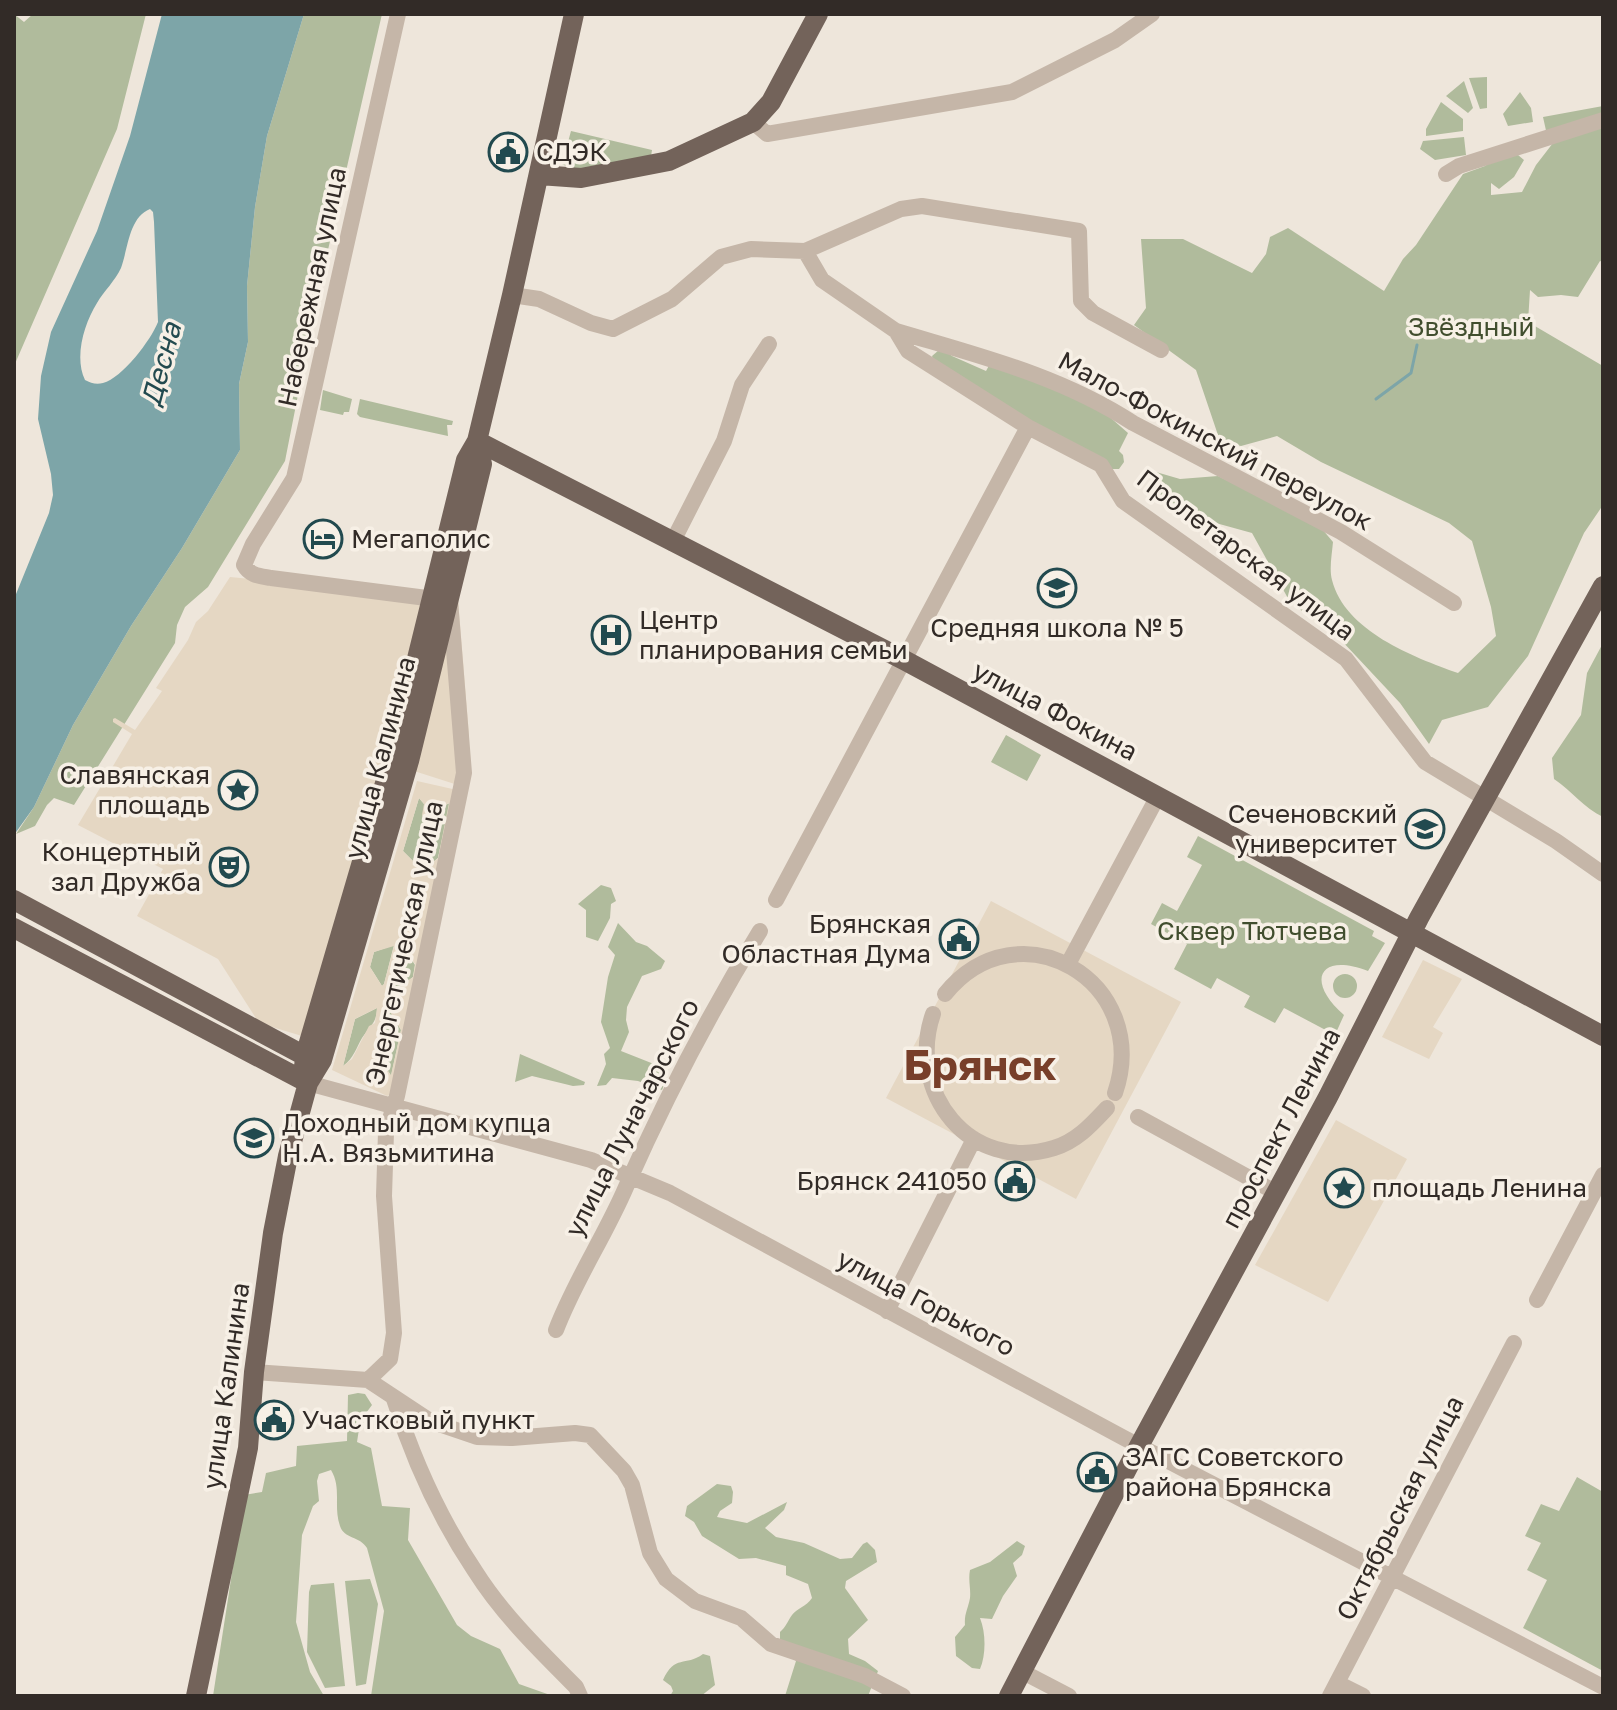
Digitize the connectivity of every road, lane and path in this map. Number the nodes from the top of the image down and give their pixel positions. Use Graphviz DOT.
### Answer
graph roads {
  1 [pos="398,14"];
  2 [pos="574,14"];
  3 [pos="818,14"];
  4 [pos="1152,14"];
  5 [pos="1603,120"];
  6 [pos="753,122"];
  7 [pos="1446,174"];
  8 [pos="539,175"];
  9 [pos="805,251"];
  10 [pos="512,295"];
  11 [pos="896,331"];
  12 [pos="769,344"];
  13 [pos="1161,350"];
  14 [pos="1028,427"];
  15 [pos="477,441"];
  16 [pos="672,543"];
  17 [pos="1603,586"];
  18 [pos="442,600"];
  19 [pos="1454,603"];
  20 [pos="904,660"];
  21 [pos="1158,796"];
  22 [pos="1485,800"];
  23 [pos="1603,874"];
  24 [pos="14,900"];
  25 [pos="776,900"];
  26 [pos="14,928"];
  27 [pos="760,931"];
  28 [pos="1410,934"];
  29 [pos="1068,964"];
  30 [pos="945,994"];
  31 [pos="933,1014"];
  32 [pos="1603,1036"];
  33 [pos="305,1056"];
  34 [pos="308,1083"];
  35 [pos="394,1106"];
  36 [pos="1138,1117"];
  37 [pos="974,1139"];
  38 [pos="1603,1175"];
  39 [pos="630,1176"];
  40 [pos="1277,1193"];
  41 [pos="1537,1300"];
  42 [pos="887,1311"];
  43 [pos="556,1330"];
  44 [pos="1514,1343"];
  45 [pos="254,1372"];
  46 [pos="368,1380"];
  47 [pos="394,1399"];
  48 [pos="1139,1446"];
  49 [pos="1392,1576"];
  50 [pos="1021,1671"];
  51 [pos="1603,1687"];
  52 [pos="1334,1690"];
  53 [pos="196,1696"];
  54 [pos="580,1696"];
  55 [pos="903,1696"];
  56 [pos="1009,1696"];
  57 [pos="1069,1696"];
  58 [pos="1363,1696"];
  1 -- 18 [label="street, Набережная улица"];
  2 -- 8 [label="main road, улица Калинина"];
  3 -- 6 [label="main road"];
  4 -- 6 [label="street"];
  5 -- 7 [label="street"];
  6 -- 8 [label="main road"];
  8 -- 10 [label="main road, улица Калинина"];
  9 -- 10 [label="street"];
  9 -- 11 [label="street, Пролетарская улица"];
  9 -- 13 [label="street"];
  10 -- 15 [label="main road, улица Калинина"];
  11 -- 14 [label="street, Пролетарская улица"];
  11 -- 19 [label="street, Мало-Фокинский переулок"];
  12 -- 16 [label="street"];
  14 -- 20 [label="street"];
  14 -- 22 [label="street, Пролетарская улица"];
  15 -- 16 [label="main road, улица Фокина"];
  15 -- 18 [label="main road, улица Калинина"];
  16 -- 20 [label="main road, улица Фокина"];
  17 -- 22 [label="main road, проспект Ленина"];
  18 -- 33 [label="main road, улица Калинина"];
  18 -- 34 [label="main road, улица Калинина"];
  18 -- 35 [label="street, Энергетическая улица"];
  20 -- 21 [label="main road, улица Фокина"];
  20 -- 25 [label="street"];
  21 -- 28 [label="main road, улица Фокина"];
  21 -- 29 [label="street"];
  22 -- 23 [label="street, Пролетарская улица"];
  22 -- 28 [label="main road, проспект Ленина"];
  24 -- 33 [label="main road"];
  26 -- 34 [label="main road, улица Горького"];
  27 -- 39 [label="street, улица Луначарского"];
  28 -- 32 [label="main road, улица Фокина"];
  28 -- 40 [label="main road, проспект Ленина"];
  29 -- 30 [label="street"];
  29 -- 37 [label="street"];
  31 -- 37 [label="street"];
  33 -- 34 [label="main road, улица Калинина"];
  34 -- 35 [label="street, улица Горького"];
  34 -- 45 [label="main road, улица Калинина"];
  35 -- 39 [label="street, улица Горького"];
  35 -- 46 [label="street, Энергетическая улица"];
  36 -- 40 [label="street"];
  37 -- 42 [label="street"];
  38 -- 41 [label="street"];
  39 -- 42 [label="street, улица Горького"];
  39 -- 43 [label="street, улица Луначарского"];
  40 -- 48 [label="main road, проспект Ленина"];
  42 -- 48 [label="street, улица Горького"];
  44 -- 49 [label="street, Октябрьская улица"];
  45 -- 46 [label="street"];
  45 -- 53 [label="main road, улица Калинина"];
  46 -- 47 [label="street"];
  47 -- 54 [label="street"];
  47 -- 55 [label="street"];
  48 -- 49 [label="street, улица Горького"];
  48 -- 50 [label="main road, проспект Ленина"];
  49 -- 51 [label="street, улица Горького"];
  49 -- 52 [label="street, Октябрьская улица"];
  50 -- 56 [label="main road, проспект Ленина"];
  50 -- 57 [label="street"];
  52 -- 58 [label="street"];
}
